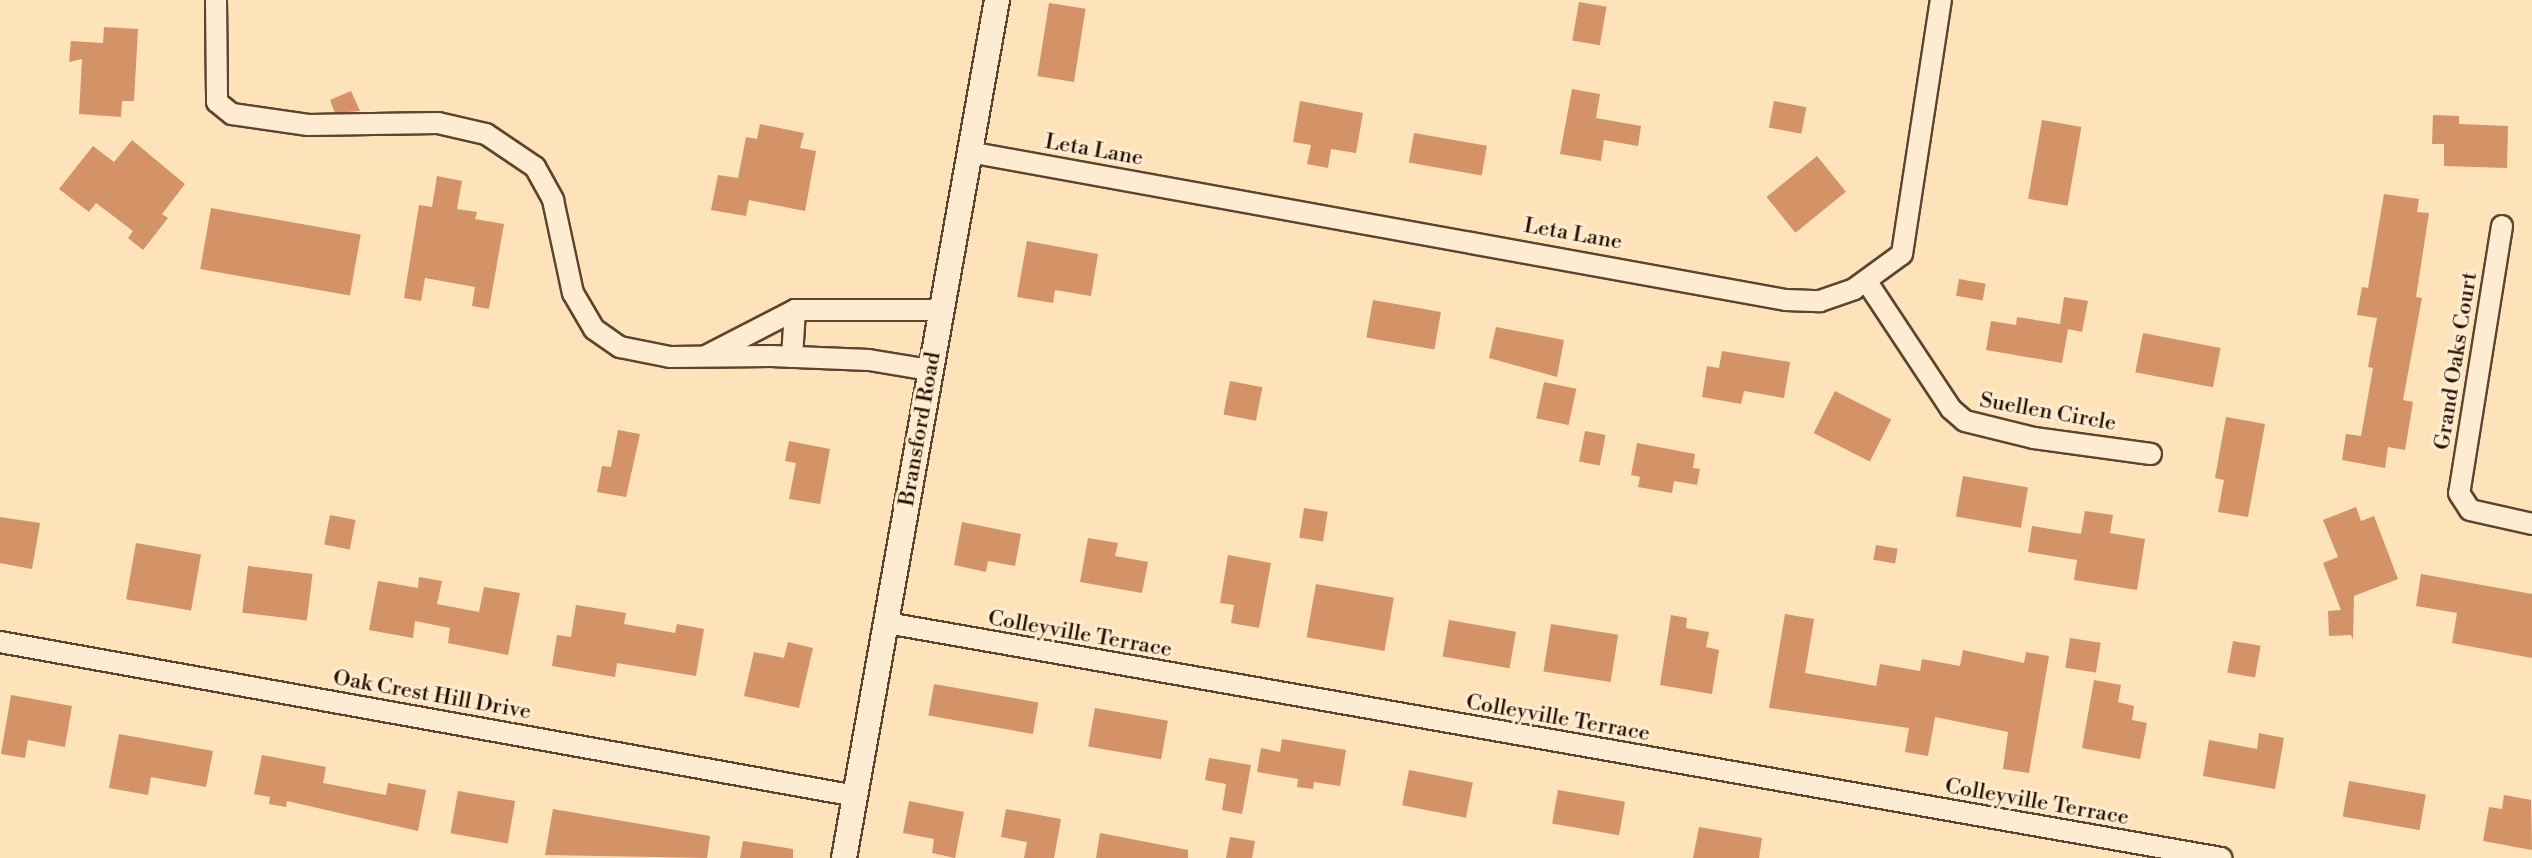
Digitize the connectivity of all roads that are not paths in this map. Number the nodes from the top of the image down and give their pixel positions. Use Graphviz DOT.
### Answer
graph roads {
  1 [pos="216,0"];
  2 [pos="997,0"];
  3 [pos="1941,0"];
  4 [pos="969,152"];
  5 [pos="2502,225"];
  6 [pos="1867,282"];
  7 [pos="795,309"];
  8 [pos="941,310"];
  9 [pos="792,357"];
  10 [pos="701,359"];
  11 [pos="930,370"];
  12 [pos="2151,454"];
  13 [pos="2532,525"];
  14 [pos="888,623"];
  15 [pos="0,642"];
  16 [pos="856,796"];
  17 [pos="2181,855"];
  18 [pos="844,858"];
  19 [pos="2221,858"];
  1 -- 10 [label="street"];
  2 -- 4 [label="street, Bransford Road"];
  3 -- 6 [label="street, Leta Lane"];
  4 -- 6 [label="street, Leta Lane"];
  4 -- 8 [label="street, Bransford Road"];
  5 -- 13 [label="street, Grand Oaks Court"];
  6 -- 12 [label="street, Suellen Circle"];
  7 -- 8 [label="street"];
  7 -- 9 [label="street"];
  7 -- 10 [label="street"];
  8 -- 11 [label="street, Bransford Road"];
  9 -- 10 [label="street"];
  9 -- 11 [label="street"];
  11 -- 14 [label="street, Bransford Road"];
  14 -- 16 [label="street, Bransford Road"];
  14 -- 17 [label="street, Colleyville Terrace"];
  15 -- 16 [label="street, Oak Crest Hill Drive"];
  16 -- 18 [label="street, Bransford Road"];
  17 -- 19 [label="street, Colleyville Terrace"];
}
